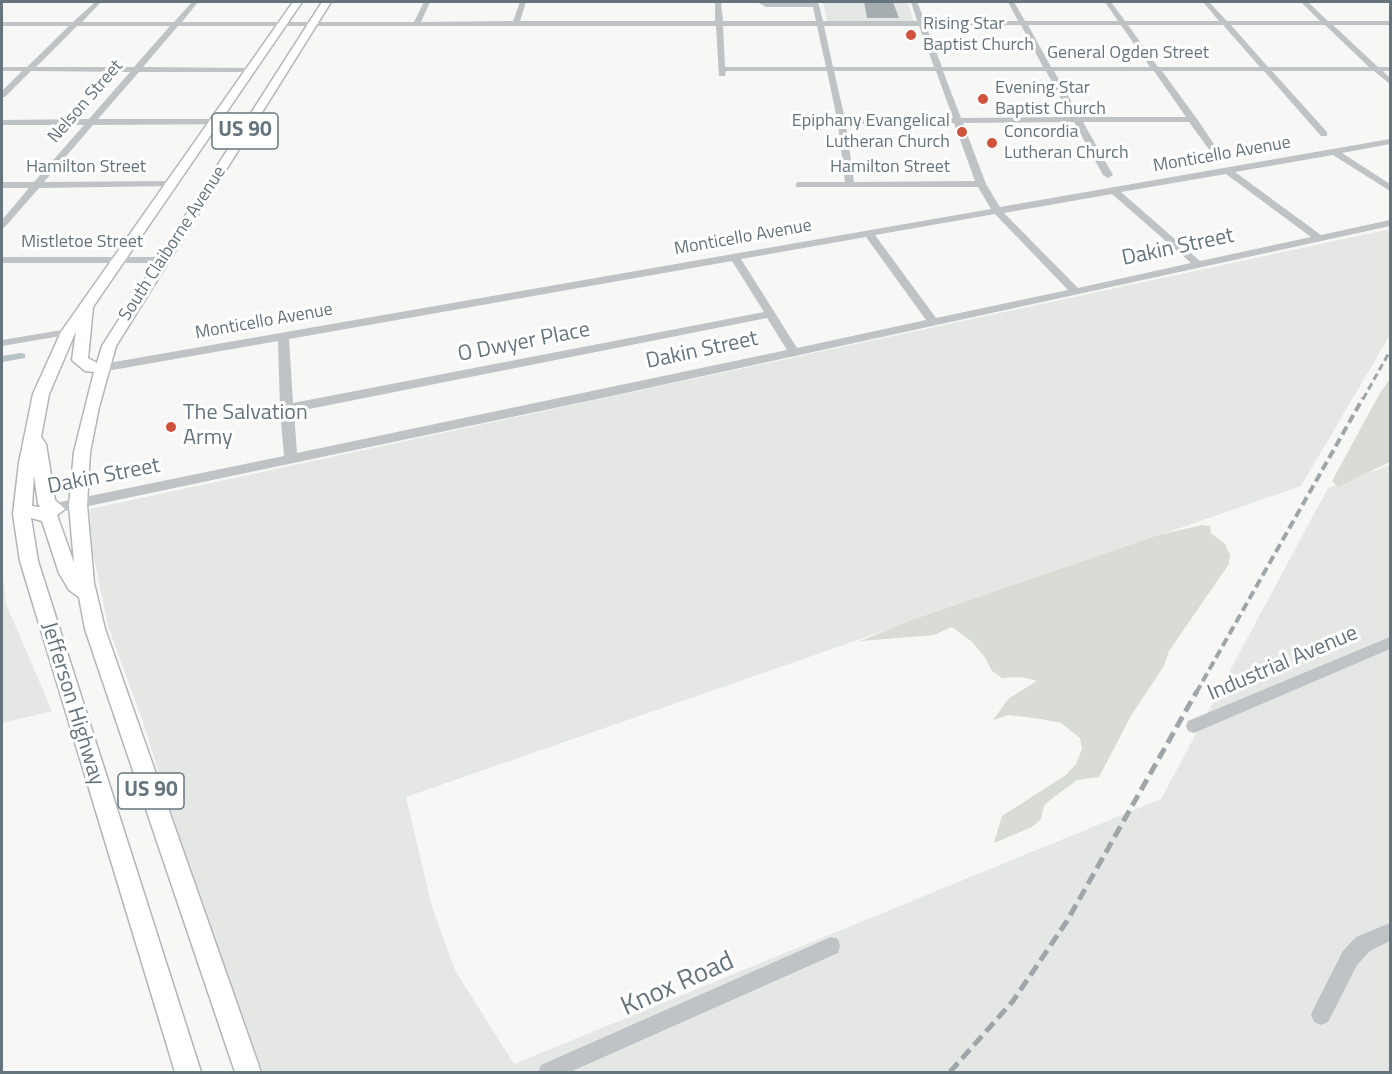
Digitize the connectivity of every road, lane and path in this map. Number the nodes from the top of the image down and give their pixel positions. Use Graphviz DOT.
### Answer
graph roads {
  1 [pos="98,2"];
  2 [pos="195,2"];
  3 [pos="297,2"];
  4 [pos="327,2"];
  5 [pos="427,2"];
  6 [pos="523,2"];
  7 [pos="718,2"];
  8 [pos="760,2"];
  9 [pos="914,2"];
  10 [pos="1011,2"];
  11 [pos="1108,2"];
  12 [pos="1206,2"];
  13 [pos="1304,2"];
  14 [pos="816,3"];
  15 [pos="420,15"];
  16 [pos="176,23"];
  17 [pos="370,23"];
  18 [pos="417,23"];
  19 [pos="516,23"];
  20 [pos="820,23"];
  21 [pos="922,23"];
  22 [pos="1023,23"];
  23 [pos="1124,23"];
  24 [pos="1225,23"];
  25 [pos="1328,23"];
  26 [pos="1390,23"];
  27 [pos="2,24"];
  28 [pos="75,24"];
  29 [pos="281,24"];
  30 [pos="313,24"];
  31 [pos="719,24"];
  32 [pos="2,69"];
  33 [pos="28,69"];
  34 [pos="830,69"];
  35 [pos="939,69"];
  36 [pos="1048,69"];
  37 [pos="1156,69"];
  38 [pos="1266,69"];
  39 [pos="1376,69"];
  40 [pos="1390,69"];
  41 [pos="136,70"];
  42 [pos="249,70"];
  43 [pos="1390,82"];
  44 [pos="2,95"];
  45 [pos="1193,119"];
  46 [pos="2,122"];
  47 [pos="213,122"];
  48 [pos="251,122"];
  49 [pos="796,122"];
  50 [pos="958,122"];
  51 [pos="1077,122"];
  52 [pos="90,123"];
  53 [pos="842,123"];
  54 [pos="1324,134"];
  55 [pos="1390,142"];
  56 [pos="1335,152"];
  57 [pos="1216,153"];
  58 [pos="1227,170"];
  59 [pos="1108,175"];
  60 [pos="36,184"];
  61 [pos="170,184"];
  62 [pos="850,184"];
  63 [pos="981,184"];
  64 [pos="2,185"];
  65 [pos="799,185"];
  66 [pos="1390,188"];
  67 [pos="1113,190"];
  68 [pos="997,211"];
  69 [pos="1390,223"];
  70 [pos="2,225"];
  71 [pos="868,233"];
  72 [pos="1320,239"];
  73 [pos="734,256"];
  74 [pos="119,259"];
  75 [pos="2,260"];
  76 [pos="162,260"];
  77 [pos="1200,266"];
  78 [pos="1076,292"];
  79 [pos="87,306"];
  80 [pos="771,314"];
  81 [pos="933,322"];
  82 [pos="68,332"];
  83 [pos="283,336"];
  84 [pos="2,343"];
  85 [pos="794,352"];
  86 [pos="101,368"];
  87 [pos="286,409"];
  88 [pos="31,437"];
  89 [pos="291,460"];
  90 [pos="78,505"];
  91 [pos="56,509"];
  92 [pos="28,513"];
  93 [pos="87,593"];
  94 [pos="1390,643"];
  95 [pos="1194,726"];
  96 [pos="1390,932"];
  97 [pos="831,946"];
  98 [pos="1321,1015"];
  99 [pos="188,1072"];
  100 [pos="248,1072"];
  101 [pos="548,1072"];
  1 -- 28 [label="street"];
  2 -- 16 [label="street, Nelson Street"];
  3 -- 29 [label="main road, South Claiborne Avenue / US 90"];
  4 -- 30 [label="main road, South Claiborne Avenue / US 90"];
  5 -- 15 [label="street"];
  6 -- 19 [label="street"];
  7 -- 31 [label="street"];
  8 -- 14 [label="street"];
  9 -- 21 [label="street"];
  10 -- 22 [label="street"];
  11 -- 23 [label="street"];
  12 -- 24 [label="street"];
  13 -- 25 [label="street"];
  14 -- 20 [label="street"];
  15 -- 17 [label="street"];
  15 -- 18 [label="street"];
  16 -- 28 [label="street"];
  16 -- 29 [label="street"];
  16 -- 41 [label="street, Nelson Street"];
  17 -- 18 [label="street"];
  17 -- 30 [label="street"];
  18 -- 19 [label="street"];
  19 -- 31 [label="street"];
  20 -- 21 [label="street"];
  20 -- 31 [label="street"];
  20 -- 34 [label="street"];
  21 -- 22 [label="street"];
  21 -- 35 [label="street"];
  22 -- 23 [label="street"];
  22 -- 36 [label="street"];
  23 -- 24 [label="street"];
  23 -- 37 [label="street"];
  24 -- 25 [label="street"];
  24 -- 38 [label="street"];
  25 -- 26 [label="street"];
  25 -- 39 [label="street"];
  27 -- 28 [label="street"];
  28 -- 33 [label="street"];
  29 -- 30 [label="street"];
  29 -- 42 [label="main road, South Claiborne Avenue / US 90"];
  30 -- 48 [label="main road, South Claiborne Avenue / US 90"];
  31 -- 34 [label="street, General Ogden Street"];
  32 -- 33 [label="street"];
  33 -- 41 [label="street"];
  33 -- 44 [label="street"];
  34 -- 35 [label="street, General Ogden Street"];
  34 -- 53 [label="street"];
  35 -- 36 [label="street, General Ogden Street"];
  35 -- 50 [label="street"];
  36 -- 37 [label="street, General Ogden Street"];
  36 -- 51 [label="street"];
  37 -- 38 [label="street, General Ogden Street"];
  37 -- 45 [label="street"];
  38 -- 39 [label="street, General Ogden Street"];
  38 -- 54 [label="street"];
  39 -- 40 [label="street, General Ogden Street"];
  39 -- 43 [label="street"];
  41 -- 42 [label="street"];
  41 -- 52 [label="street, Nelson Street"];
  42 -- 47 [label="main road, South Claiborne Avenue / US 90"];
  45 -- 51 [label="street"];
  45 -- 57 [label="street"];
  46 -- 52 [label="street"];
  47 -- 48 [label="street"];
  47 -- 52 [label="street"];
  47 -- 61 [label="main road, South Claiborne Avenue / US 90"];
  48 -- 76 [label="main road, South Claiborne Avenue / US 90"];
  49 -- 53 [label="street"];
  50 -- 51 [label="street"];
  50 -- 53 [label="street"];
  50 -- 63 [label="street"];
  51 -- 59 [label="street"];
  52 -- 60 [label="street, Nelson Street"];
  53 -- 62 [label="street"];
  55 -- 56 [label="street, Monticello Avenue"];
  56 -- 58 [label="street, Monticello Avenue"];
  56 -- 66 [label="street"];
  58 -- 67 [label="street, Monticello Avenue"];
  58 -- 72 [label="street"];
  60 -- 61 [label="street, Hamilton Street"];
  60 -- 64 [label="street, Hamilton Street"];
  60 -- 70 [label="street, Nelson Street"];
  61 -- 74 [label="main road, South Claiborne Avenue / US 90"];
  62 -- 63 [label="street, Hamilton Street"];
  62 -- 65 [label="street, Hamilton Street"];
  63 -- 68 [label="street"];
  67 -- 68 [label="street, Monticello Avenue"];
  67 -- 77 [label="street"];
  68 -- 71 [label="street, Monticello Avenue"];
  68 -- 78 [label="street"];
  69 -- 72 [label="street, Dakin Street"];
  71 -- 73 [label="street, Monticello Avenue"];
  71 -- 81 [label="street"];
  72 -- 77 [label="street, Dakin Street"];
  73 -- 80 [label="street"];
  73 -- 83 [label="street, Monticello Avenue"];
  74 -- 75 [label="street, Mistletoe Street"];
  74 -- 76 [label="street, Mistletoe Street"];
  74 -- 79 [label="main road, South Claiborne Avenue / US 90"];
  76 -- 86 [label="main road, South Claiborne Avenue / US 90"];
  77 -- 78 [label="street, Dakin Street"];
  78 -- 81 [label="street, Dakin Street"];
  79 -- 82 [label="main road, South Claiborne Avenue / US 90"];
  79 -- 86 [label="main road"];
  80 -- 85 [label="street"];
  80 -- 87 [label="street, O Dwyer Place"];
  81 -- 85 [label="street, Dakin Street"];
  82 -- 84 [label="street"];
  82 -- 88 [label="main road, Jefferson Highway / US 90"];
  83 -- 86 [label="street, Monticello Avenue"];
  83 -- 87 [label="street"];
  85 -- 89 [label="street, Dakin Street"];
  86 -- 90 [label="main road, Jefferson Highway / US 90"];
  87 -- 89 [label="street"];
  88 -- 91 [label="main road"];
  88 -- 92 [label="main road, Jefferson Highway / US 90"];
  89 -- 90 [label="street, Dakin Street"];
  90 -- 91 [label="street, Dakin Street"];
  90 -- 93 [label="main road, Jefferson Highway / US 90"];
  91 -- 92 [label="street, Dakin Street"];
  92 -- 93 [label="main road"];
  92 -- 99 [label="main road, Jefferson Highway / US 90"];
  93 -- 100 [label="main road, Jefferson Highway / US 90"];
  94 -- 95 [label="street, Industrial Avenue"];
  96 -- 98 [label="street"];
  97 -- 101 [label="street, Knox Road"];
}
